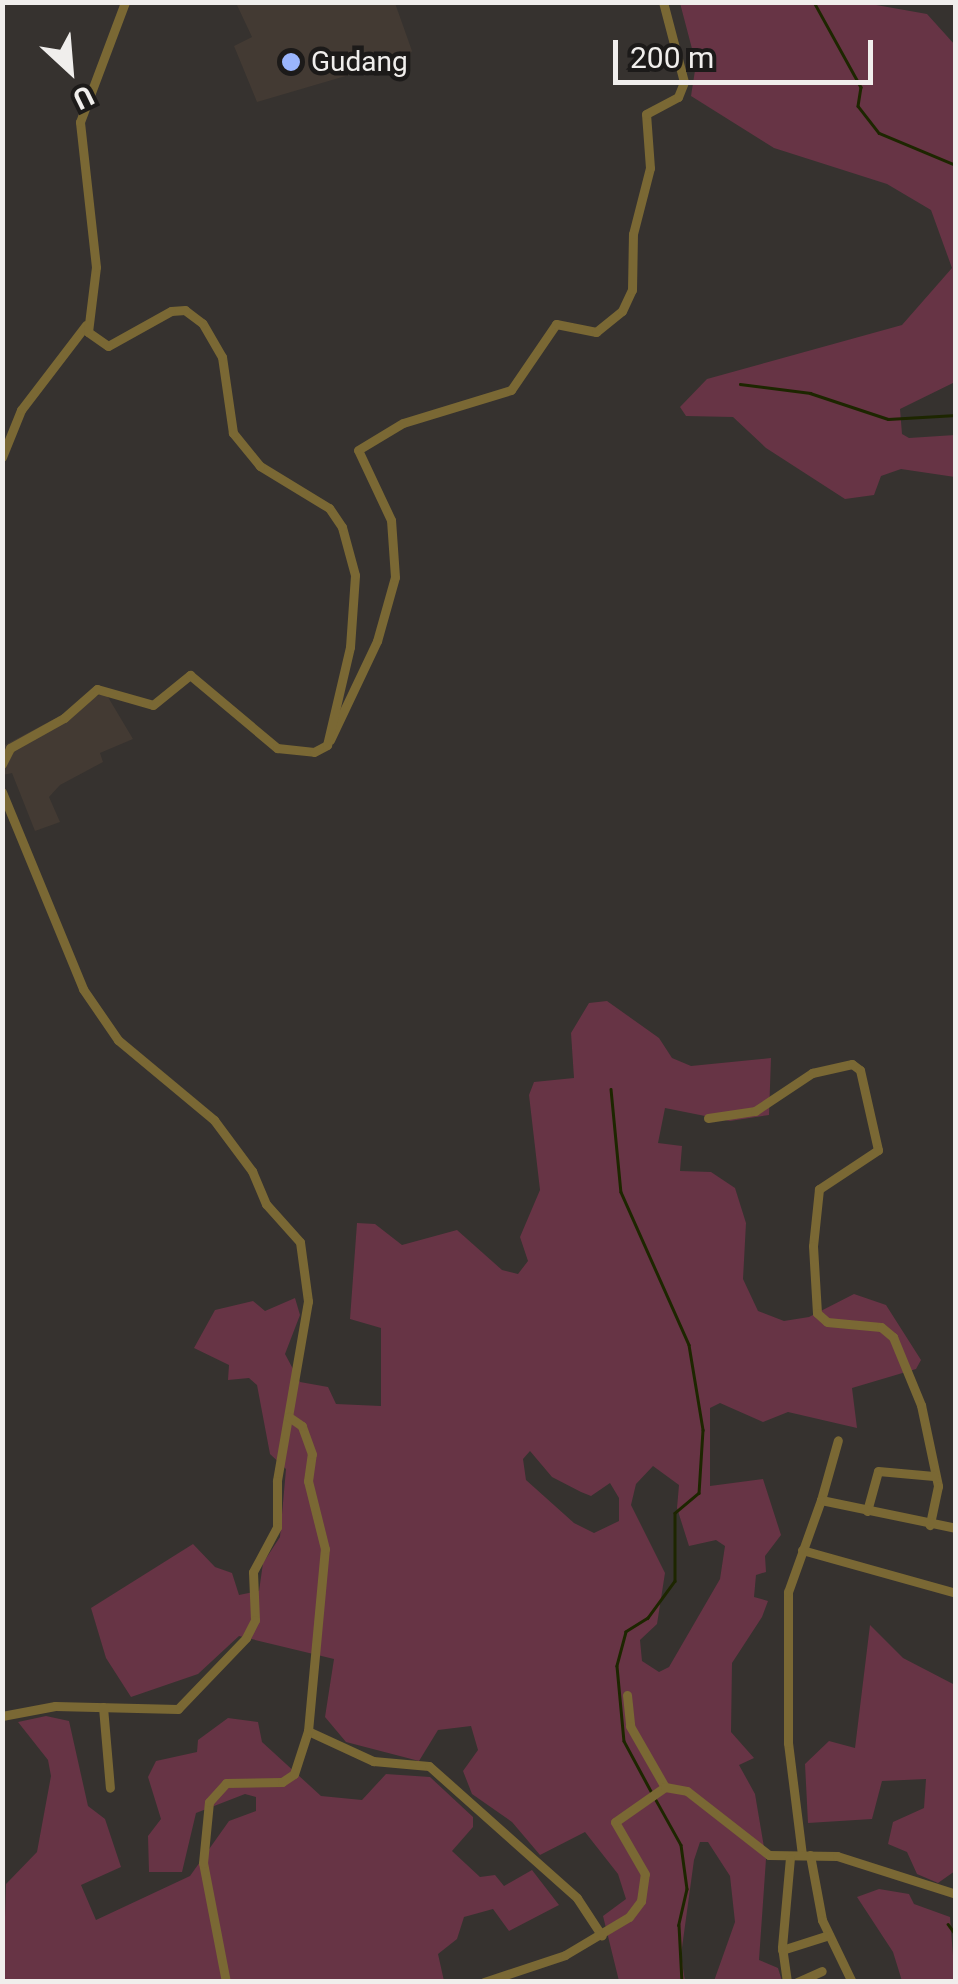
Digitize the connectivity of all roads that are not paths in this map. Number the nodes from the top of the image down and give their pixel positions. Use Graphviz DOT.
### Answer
graph roads {
  1 [pos="125,2"];
  2 [pos="663,2"];
  3 [pos="86,325"];
  4 [pos="2,457"];
  5 [pos="327,745"];
  6 [pos="2,764"];
  7 [pos="2,792"];
  8 [pos="708,1118"];
  9 [pos="289,1418"];
  10 [pos="838,1440"];
  11 [pos="934,1476"];
  12 [pos="822,1500"];
  13 [pos="867,1512"];
  14 [pos="930,1525"];
  15 [pos="956,1528"];
  16 [pos="802,1550"];
  17 [pos="956,1593"];
  18 [pos="627,1695"];
  19 [pos="102,1706"];
  20 [pos="2,1716"];
  21 [pos="308,1731"];
  22 [pos="110,1788"];
  23 [pos="656,1791"];
  24 [pos="806,1855"];
  25 [pos="790,1858"];
  26 [pos="956,1894"];
  27 [pos="602,1936"];
  28 [pos="830,1936"];
  29 [pos="782,1950"];
  30 [pos="822,1971"];
  31 [pos="226,1982"];
  32 [pos="484,1982"];
  33 [pos="787,1982"];
  34 [pos="797,1982"];
  35 [pos="852,1982"];
  1 -- 3 [label="street"];
  2 -- 5 [label="street"];
  3 -- 4 [label="street"];
  3 -- 5 [label="street"];
  5 -- 6 [label="street"];
  7 -- 9 [label="street"];
  8 -- 11 [label="street"];
  9 -- 19 [label="street"];
  9 -- 21 [label="street"];
  10 -- 12 [label="street"];
  11 -- 13 [label="street"];
  11 -- 14 [label="street"];
  12 -- 13 [label="street"];
  12 -- 16 [label="street"];
  13 -- 14 [label="street"];
  14 -- 15 [label="street"];
  16 -- 17 [label="street"];
  16 -- 24 [label="street"];
  18 -- 23 [label="street"];
  19 -- 20 [label="street"];
  19 -- 22 [label="street"];
  21 -- 27 [label="street"];
  21 -- 31 [label="street"];
  23 -- 25 [label="street"];
  23 -- 27 [label="street"];
  24 -- 25 [label="street"];
  24 -- 26 [label="street"];
  24 -- 28 [label="street"];
  25 -- 29 [label="street"];
  27 -- 32 [label="street"];
  28 -- 29 [label="street"];
  28 -- 35 [label="street"];
  29 -- 33 [label="street"];
  30 -- 34 [label="street"];
}
